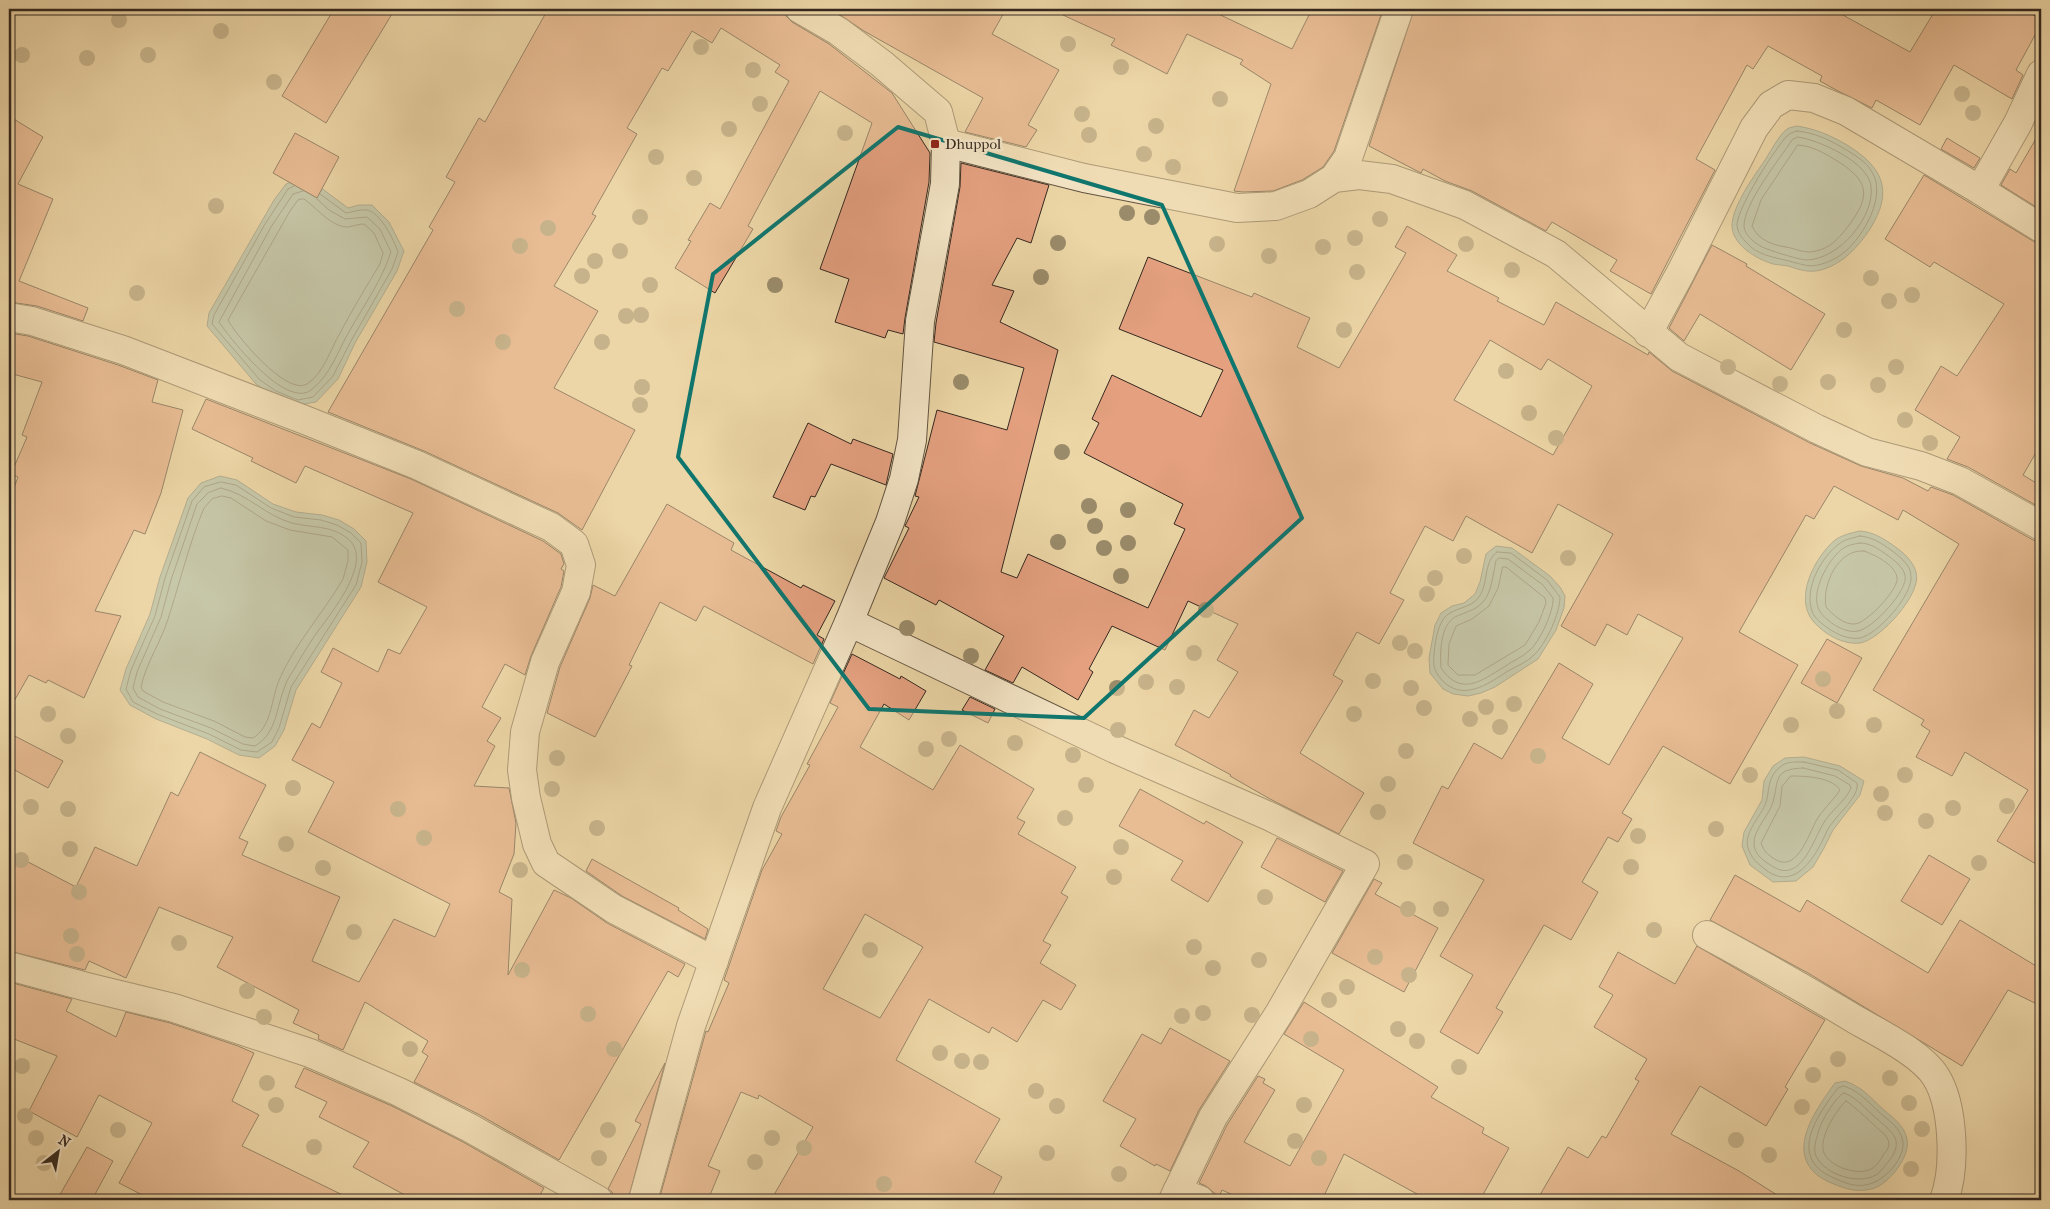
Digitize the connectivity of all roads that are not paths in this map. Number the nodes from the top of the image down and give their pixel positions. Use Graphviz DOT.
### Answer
graph roads {
  1 [pos="800,9"];
  2 [pos="1399,9"];
  3 [pos="2041,74"];
  4 [pos="946,143"];
  5 [pos="1334,178"];
  6 [pos="1980,190"];
  7 [pos="2041,228"];
  8 [pos="9,316"];
  9 [pos="1648,333"];
  10 [pos="2041,526"];
  11 [pos="849,622"];
  12 [pos="1707,934"];
  13 [pos="714,961"];
  14 [pos="9,966"];
  15 [pos="1183,1197"];
  16 [pos="598,1200"];
  17 [pos="642,1200"];
  18 [pos="1944,1200"];
  1 -- 4 [label="street"];
  2 -- 5 [label="street"];
  3 -- 6 [label="street"];
  4 -- 5 [label="street"];
  4 -- 11 [label="street"];
  5 -- 9 [label="street"];
  6 -- 7 [label="street"];
  6 -- 9 [label="street"];
  8 -- 13 [label="street"];
  9 -- 10 [label="street"];
  11 -- 13 [label="street"];
  11 -- 15 [label="street"];
  12 -- 18 [label="street"];
  13 -- 17 [label="street"];
  14 -- 16 [label="street"];
}
